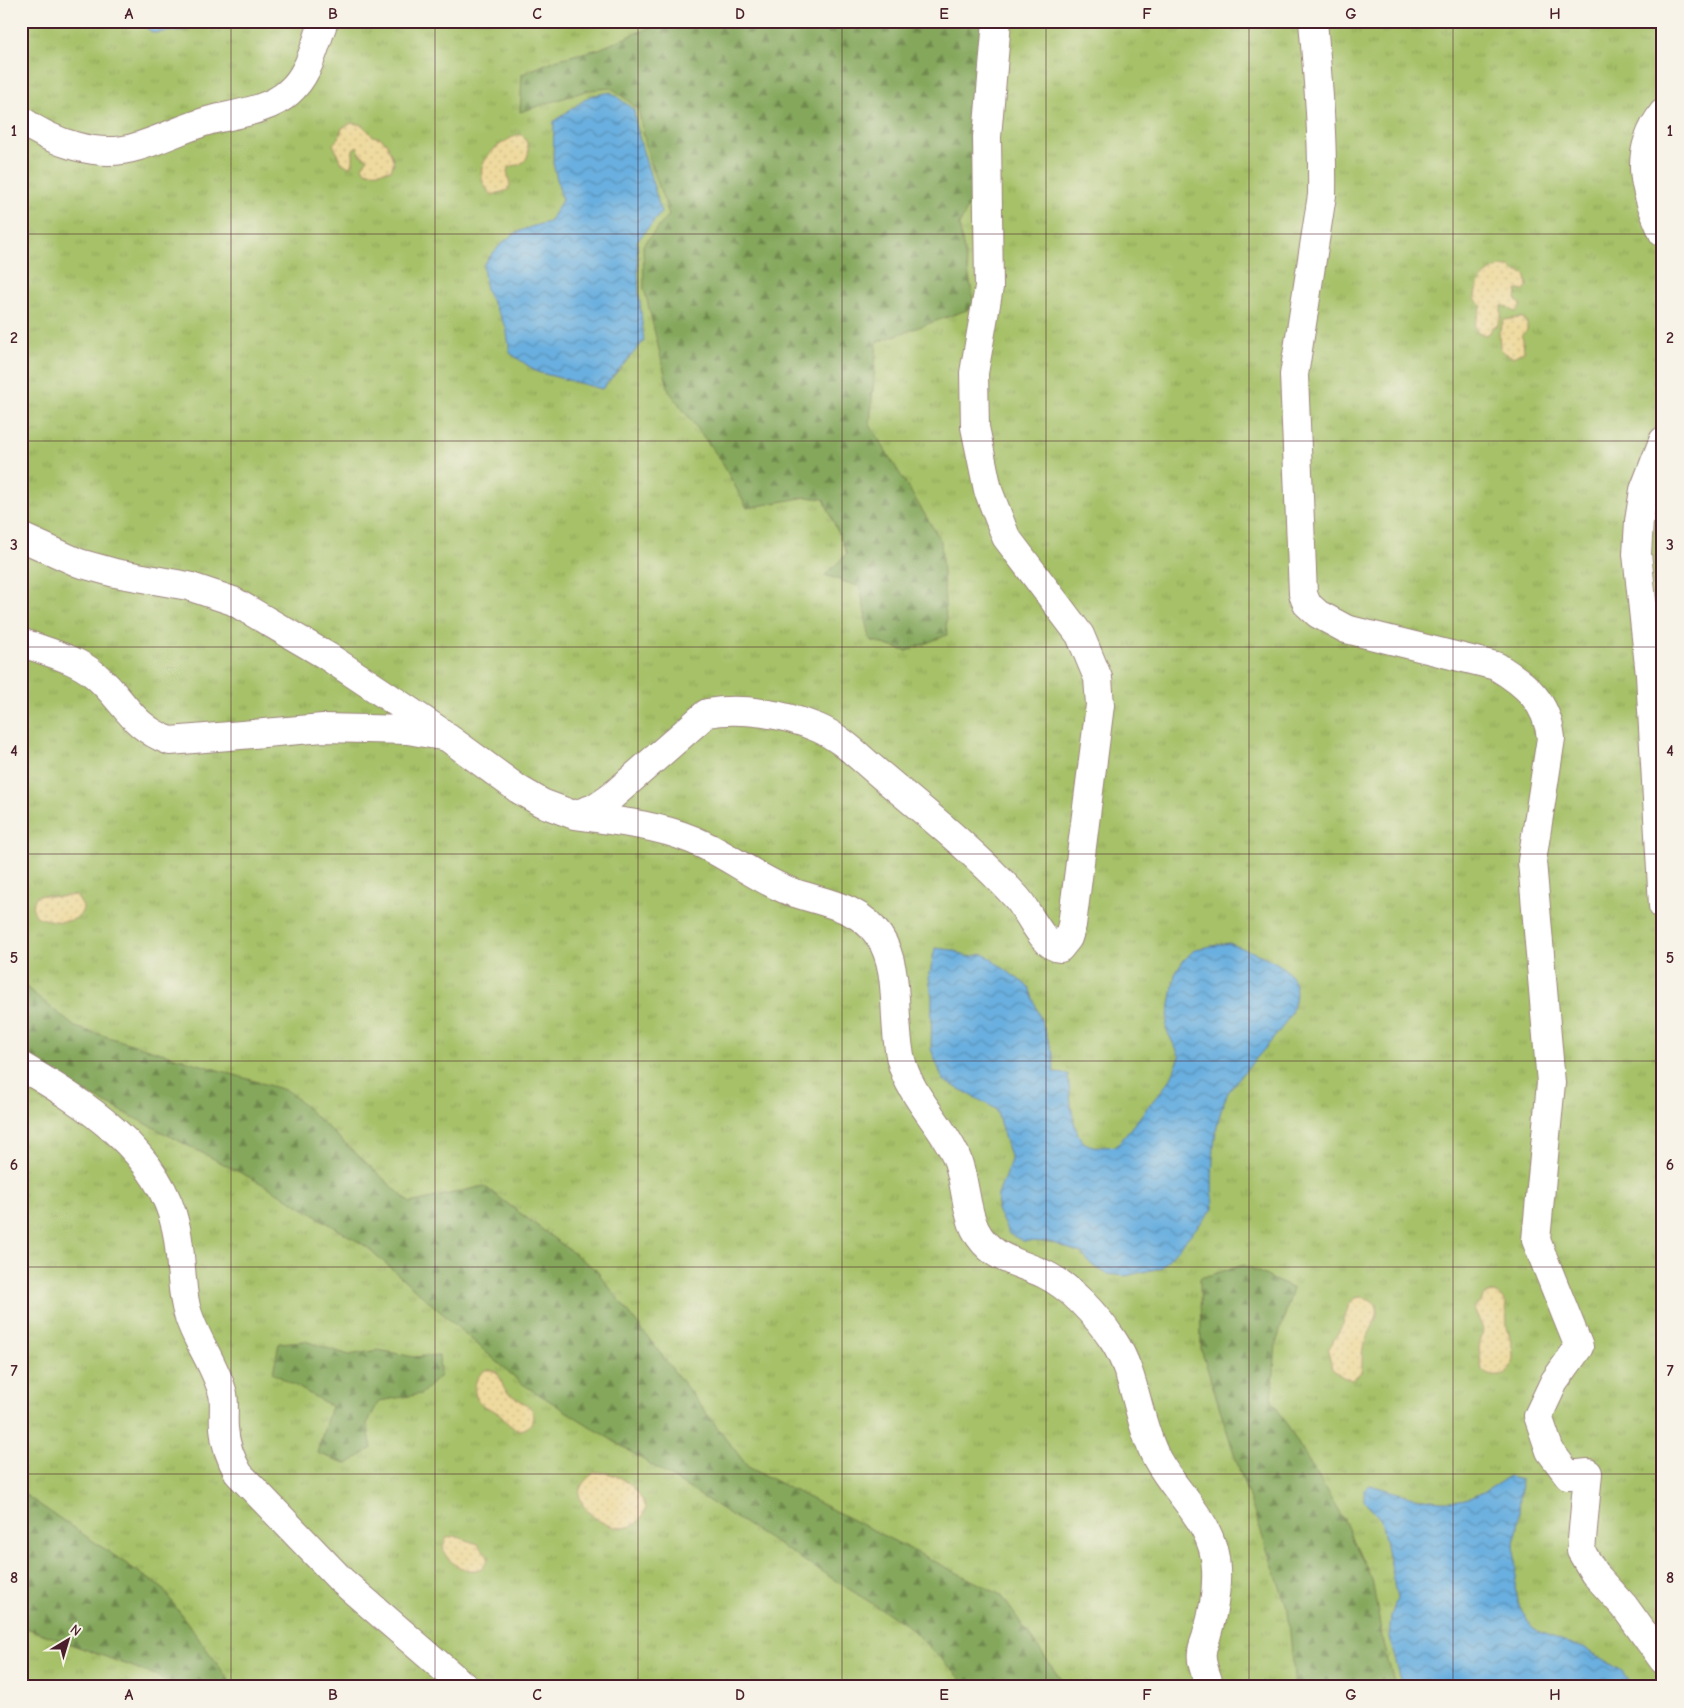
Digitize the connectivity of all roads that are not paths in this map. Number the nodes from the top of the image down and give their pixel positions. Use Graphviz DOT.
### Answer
graph roads {
  1 [pos="324,21"];
  2 [pos="997,21"];
  3 [pos="1313,21"];
  4 [pos="1663,113"];
  5 [pos="21,120"];
  6 [pos="1663,234"];
  7 [pos="1663,441"];
  8 [pos="21,537"];
  9 [pos="21,642"];
  10 [pos="447,737"];
  11 [pos="574,815"];
  12 [pos="1663,906"];
  13 [pos="21,1066"];
  14 [pos="1663,1660"];
  15 [pos="465,1687"];
  16 [pos="1210,1687"];
  1 -- 5 [label="lane"];
  2 -- 11 [label="lane"];
  3 -- 14 [label="lane"];
  4 -- 6 [label="lane"];
  7 -- 12 [label="lane"];
  8 -- 10 [label="lane"];
  9 -- 10 [label="lane"];
  10 -- 11 [label="lane"];
  11 -- 16 [label="lane"];
  13 -- 15 [label="lane"];
}
